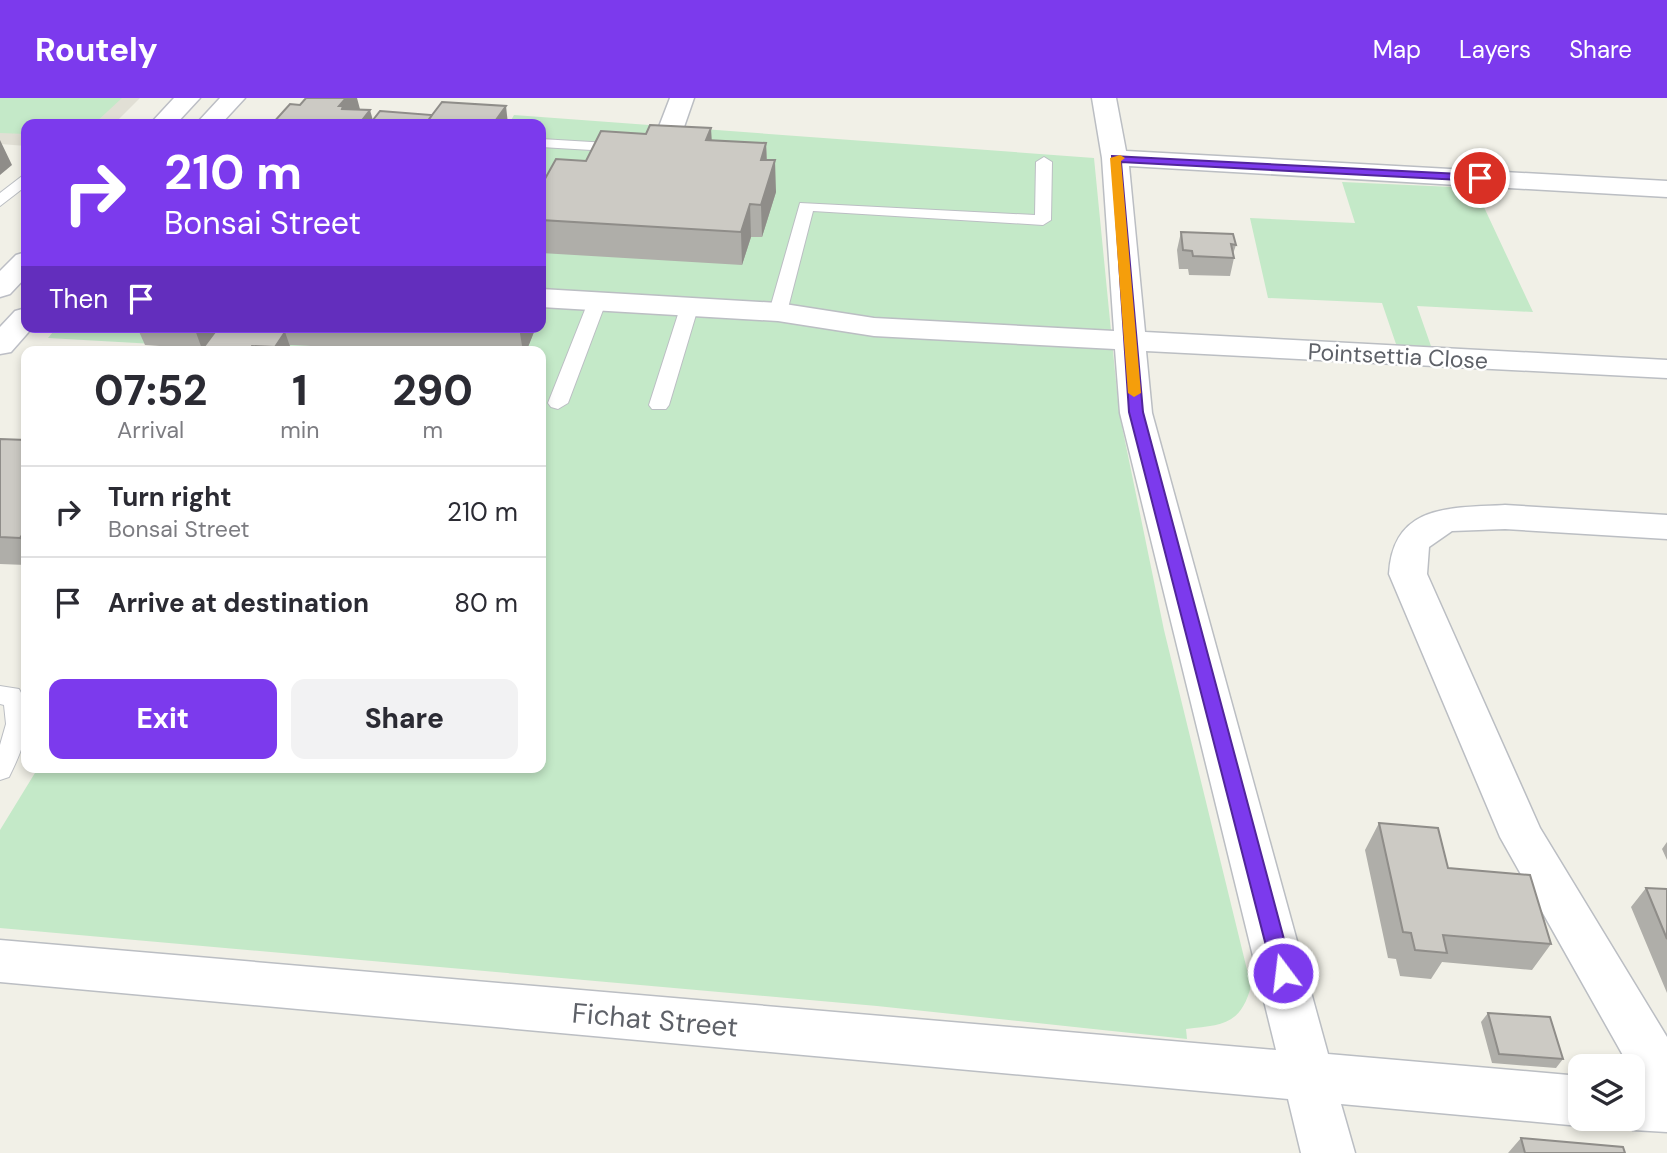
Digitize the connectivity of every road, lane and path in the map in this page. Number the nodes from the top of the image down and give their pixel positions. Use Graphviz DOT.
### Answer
graph roads {
  1 [pos="188,98"];
  2 [pos="233,98"];
  3 [pos="682,98"];
  4 [pos="1104,98"];
  5 [pos="167,119"];
  6 [pos="213,119"];
  7 [pos="549,125"];
  8 [pos="546,131"];
  9 [pos="546,141"];
  10 [pos="656,149"];
  11 [pos="1115,158"];
  12 [pos="1044,162"];
  13 [pos="21,182"];
  14 [pos="1667,189"];
  15 [pos="0,201"];
  16 [pos="546,298"];
  17 [pos="597,302"];
  18 [pos="689,309"];
  19 [pos="778,312"];
  20 [pos="21,322"];
  21 [pos="1129,343"];
  22 [pos="0,345"];
  23 [pos="1667,369"];
  24 [pos="558,403"];
  25 [pos="659,405"];
  26 [pos="1667,527"];
  27 [pos="0,695"];
  28 [pos="0,770"];
  29 [pos="0,961"];
  30 [pos="1311,1079"];
  31 [pos="1667,1084"];
  32 [pos="1568,1100"];
  33 [pos="1645,1106"];
  34 [pos="1667,1107"];
  35 [pos="1328,1153"];
  1 -- 5 [label="street"];
  2 -- 6 [label="street"];
  3 -- 10 [label="street"];
  4 -- 11 [label="street"];
  7 -- 8 [label="lane"];
  9 -- 10 [label="lane"];
  11 -- 14 [label="street"];
  11 -- 21 [label="street"];
  12 -- 19 [label="lane"];
  13 -- 15 [label="lane"];
  16 -- 17 [label="street, Pointsettia Close"];
  17 -- 18 [label="street, Pointsettia Close"];
  17 -- 24 [label="lane"];
  18 -- 19 [label="street, Pointsettia Close"];
  18 -- 25 [label="lane"];
  19 -- 21 [label="street, Pointsettia Close"];
  20 -- 22 [label="street"];
  21 -- 23 [label="street, Pointsettia Close"];
  21 -- 30 [label="street"];
  26 -- 31 [label="street"];
  27 -- 28 [label="lane"];
  29 -- 30 [label="street, Fichat Street"];
  30 -- 32 [label="street, Fichat Street"];
  30 -- 35 [label="street"];
  33 -- 34 [label="street"];
}
